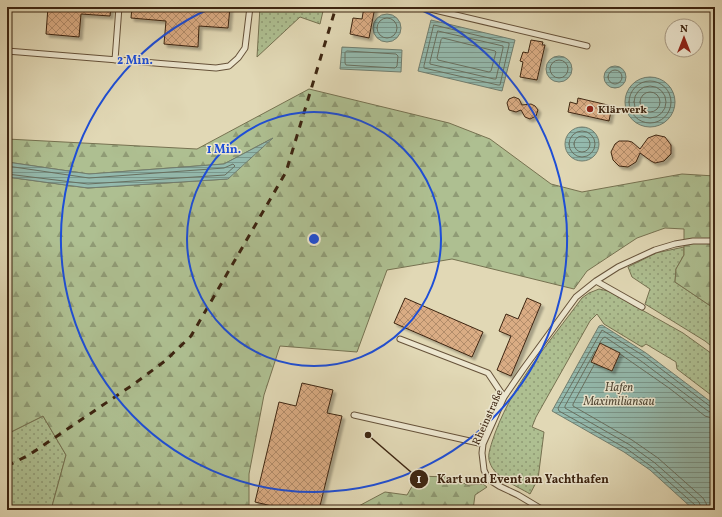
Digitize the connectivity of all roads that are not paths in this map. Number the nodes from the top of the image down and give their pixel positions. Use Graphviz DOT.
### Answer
graph roads {
  1 [pos="119,7"];
  2 [pos="250,7"];
  3 [pos="422,7"];
  4 [pos="587,46"];
  5 [pos="7,51"];
  6 [pos="115,60"];
  7 [pos="715,241"];
  8 [pos="596,281"];
  9 [pos="642,307"];
  10 [pos="400,339"];
  11 [pos="504,397"];
  12 [pos="354,415"];
  13 [pos="483,444"];
  14 [pos="543,510"];
  1 -- 6 [label="lane"];
  2 -- 6 [label="lane"];
  3 -- 4 [label="lane"];
  5 -- 6 [label="lane"];
  7 -- 8 [label="lane, Rheinstraße"];
  8 -- 9 [label="lane"];
  8 -- 11 [label="lane, Rheinstraße"];
  10 -- 11 [label="lane"];
  11 -- 13 [label="lane, Rheinstraße"];
  12 -- 13 [label="lane"];
  13 -- 14 [label="lane, Rheinstraße"];
}
